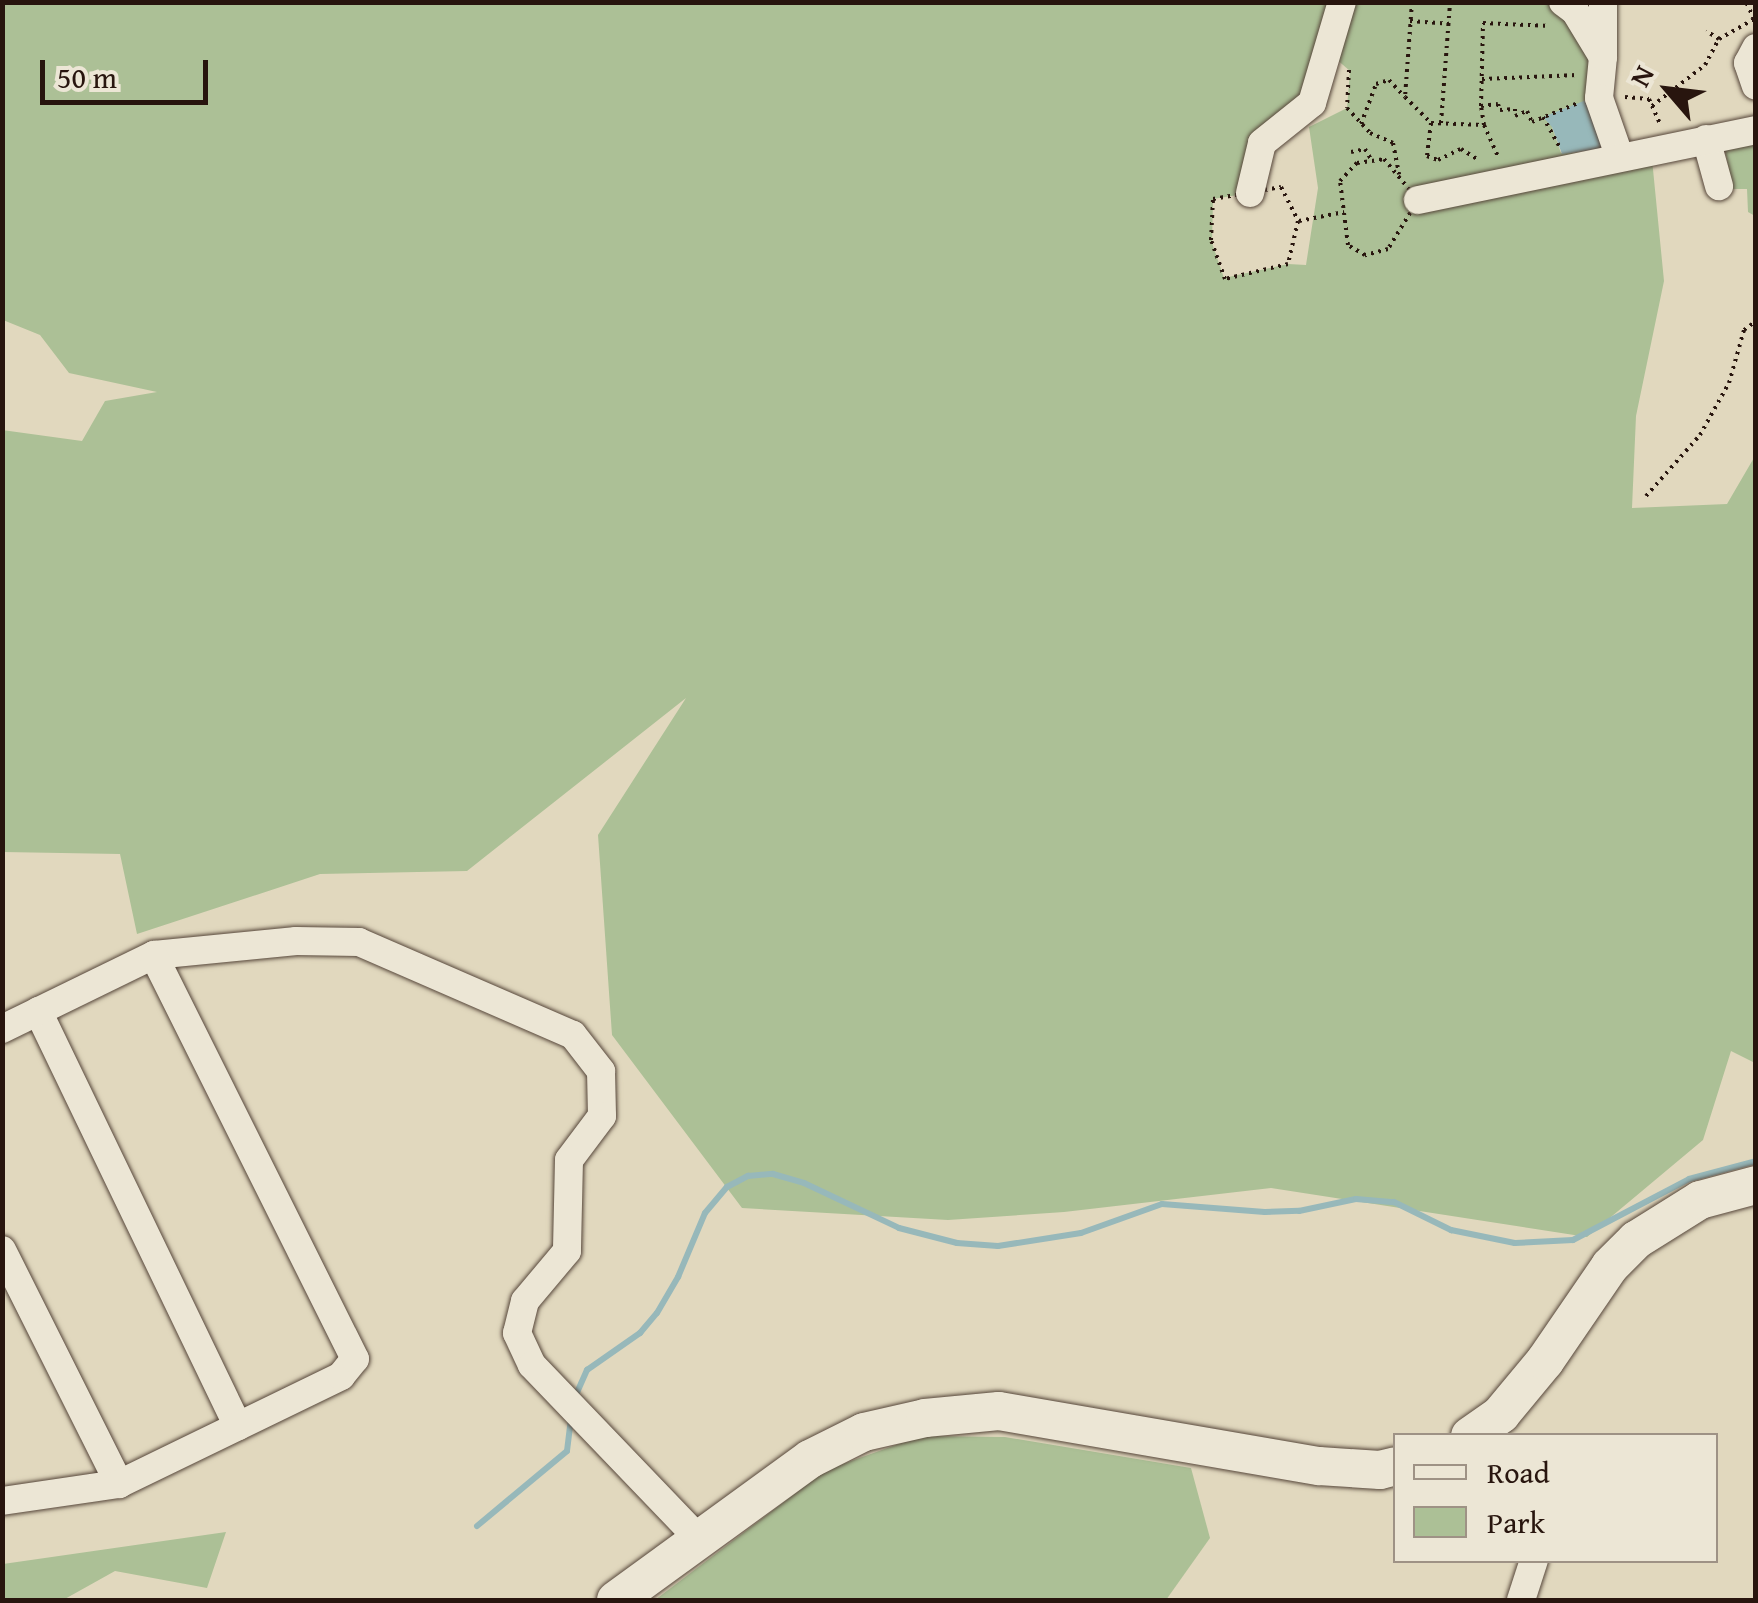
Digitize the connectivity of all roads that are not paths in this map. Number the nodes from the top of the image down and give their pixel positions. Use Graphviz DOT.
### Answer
graph roads {
  1 [pos="1342,2"];
  2 [pos="1563,2"];
  3 [pos="1603,2"];
  4 [pos="1756,48"];
  5 [pos="1601,75"];
  6 [pos="1756,86"];
  7 [pos="1756,130"];
  8 [pos="1706,139"];
  9 [pos="1619,155"];
  10 [pos="1719,186"];
  11 [pos="1409,189"];
  12 [pos="1250,192"];
  13 [pos="154,955"];
  14 [pos="38,1012"];
  15 [pos="2,1029"];
  16 [pos="1756,1185"];
  17 [pos="2,1250"];
  18 [pos="238,1426"];
  19 [pos="1474,1433"];
  20 [pos="1393,1467"];
  21 [pos="119,1484"];
  22 [pos="2,1501"];
  23 [pos="700,1540"];
  24 [pos="1533,1563"];
  25 [pos="616,1600"];
  26 [pos="1521,1600"];
  1 -- 12 [label="street"];
  2 -- 5 [label="street"];
  3 -- 5 [label="street"];
  4 -- 6 [label="street"];
  5 -- 9 [label="street"];
  7 -- 8 [label="street"];
  8 -- 9 [label="street"];
  8 -- 10 [label="street"];
  9 -- 11 [label="street"];
  13 -- 14 [label="street"];
  13 -- 18 [label="street"];
  13 -- 23 [label="street"];
  14 -- 15 [label="street"];
  14 -- 18 [label="street"];
  16 -- 19 [label="street"];
  17 -- 21 [label="street"];
  18 -- 21 [label="street"];
  20 -- 23 [label="street"];
  21 -- 22 [label="street"];
  23 -- 25 [label="street"];
  24 -- 26 [label="street"];
}
